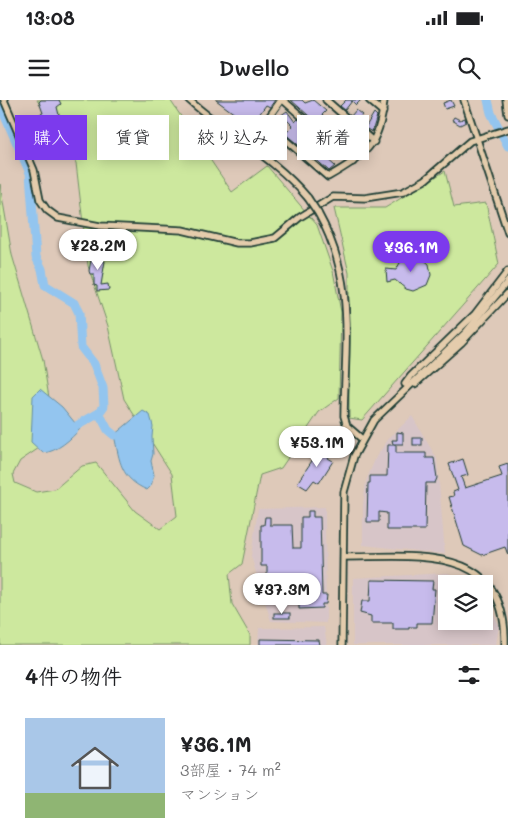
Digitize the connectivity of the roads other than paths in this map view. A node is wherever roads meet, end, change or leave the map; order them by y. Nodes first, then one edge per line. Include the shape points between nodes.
1 (4, 100) edge
2 (189, 100) edge
3 (282, 100) edge
4 (326, 100) edge
5 (369, 100) edge
6 (384, 100) edge
7 (464, 100) edge
8 (506, 100) edge
9 (383, 112) junction
10 (207, 115) edge
11 (270, 115) edge
12 (508, 115) edge
13 (503, 130) edge
14 (476, 138) junction
15 (287, 141) edge
16 (374, 142) junction
17 (269, 160) edge
18 (354, 162) junction
19 (508, 233) edge
20 (508, 271) edge
21 (508, 281) edge
22 (508, 293) edge
23 (397, 396) junction
24 (362, 439) junction
25 (344, 557) junction
26 (342, 645) edge
27 (505, 645) edge

1 - 14 street via 34,170 40,200 58,218 100,226 182,230 221,241 250,243 275,238 333,197 365,198 403,192 425,180
2 - 10 street
3 - 11 street
3 - 18 street
4 - 16 street
5 - 9 street
6 - 9 street
7 - 14 street
8 - 12 street
9 - 16 street
13 - 14 street
14 - 19 street
15 - 18 street via 328,177
16 - 18 street
17 - 24 street, bridge via 308,198 336,249 346,296 344,416 347,426
20 - 23 street via 476,314 410,376
21 - 23 street via 466,332
22 - 23 street via 461,343
23 - 24 street via 374,420
24 - 25 street via 344,492
25 - 26 street
25 - 27 street via 435,557 468,568 487,583 499,602

